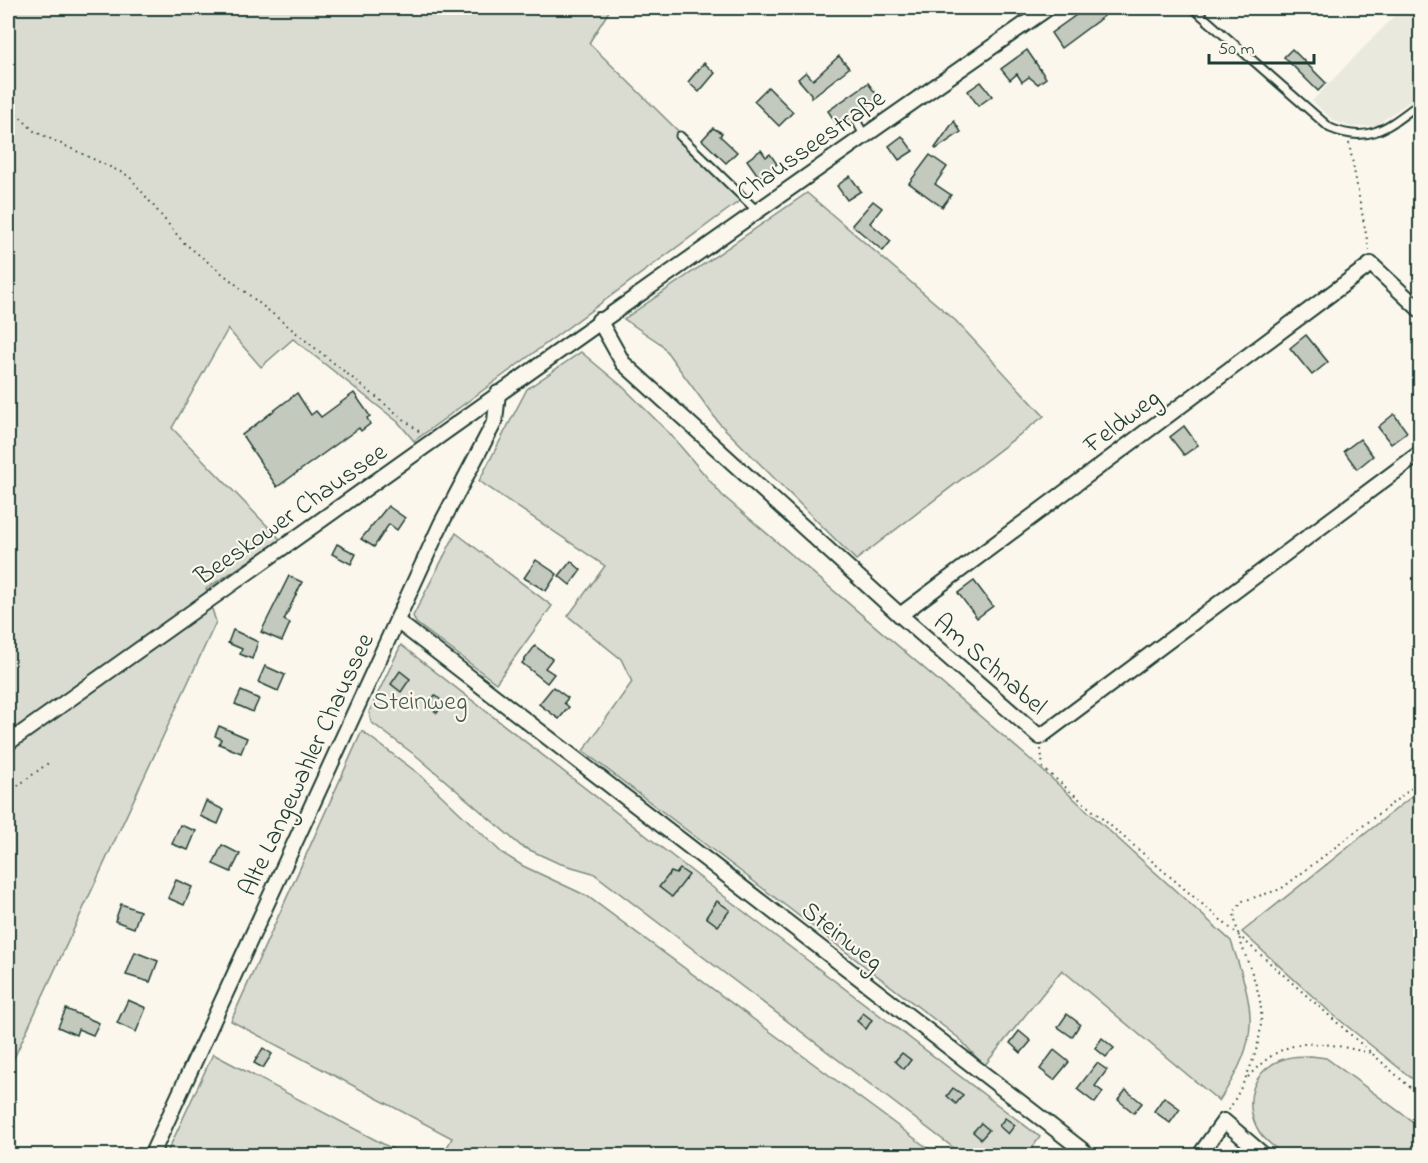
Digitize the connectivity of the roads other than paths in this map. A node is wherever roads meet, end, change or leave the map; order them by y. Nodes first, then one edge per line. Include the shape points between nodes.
1 (1048, 8) edge
2 (1193, 8) edge
3 (1420, 103) edge
4 (857, 122) dead end
5 (864, 135) junction
6 (680, 136) dead end
7 (756, 210) junction
8 (1420, 310) edge
9 (600, 320) junction
10 (498, 393) junction
11 (1420, 453) edge
12 (900, 615) junction
13 (397, 621) junction
14 (8, 743) edge
15 (151, 1155) edge
16 (1090, 1155) edge
17 (1199, 1155) edge
18 (1265, 1155) edge

1 - 5 street, Chausseestraße
2 - 3 lane via 1330,128 1347,135 1383,130
4 - 5 lane
5 - 7 street, Chausseestraße
6 - 7 lane
7 - 9 street, Chausseestraße
8 - 12 street, Feldweg via 1371,264
9 - 10 street, Beeskower Chaussee
9 - 12 street, Am Schnabel via 623,363
10 - 13 street, Alte Langewahler Chaussee via 495,421 441,524
10 - 14 street, Beeskower Chaussee
11 - 12 street, Am Schnabel via 1040,737
13 - 15 street, Alte Langewahler Chaussee
13 - 16 street, Steinweg
17 - 18 street via 1224,1120

